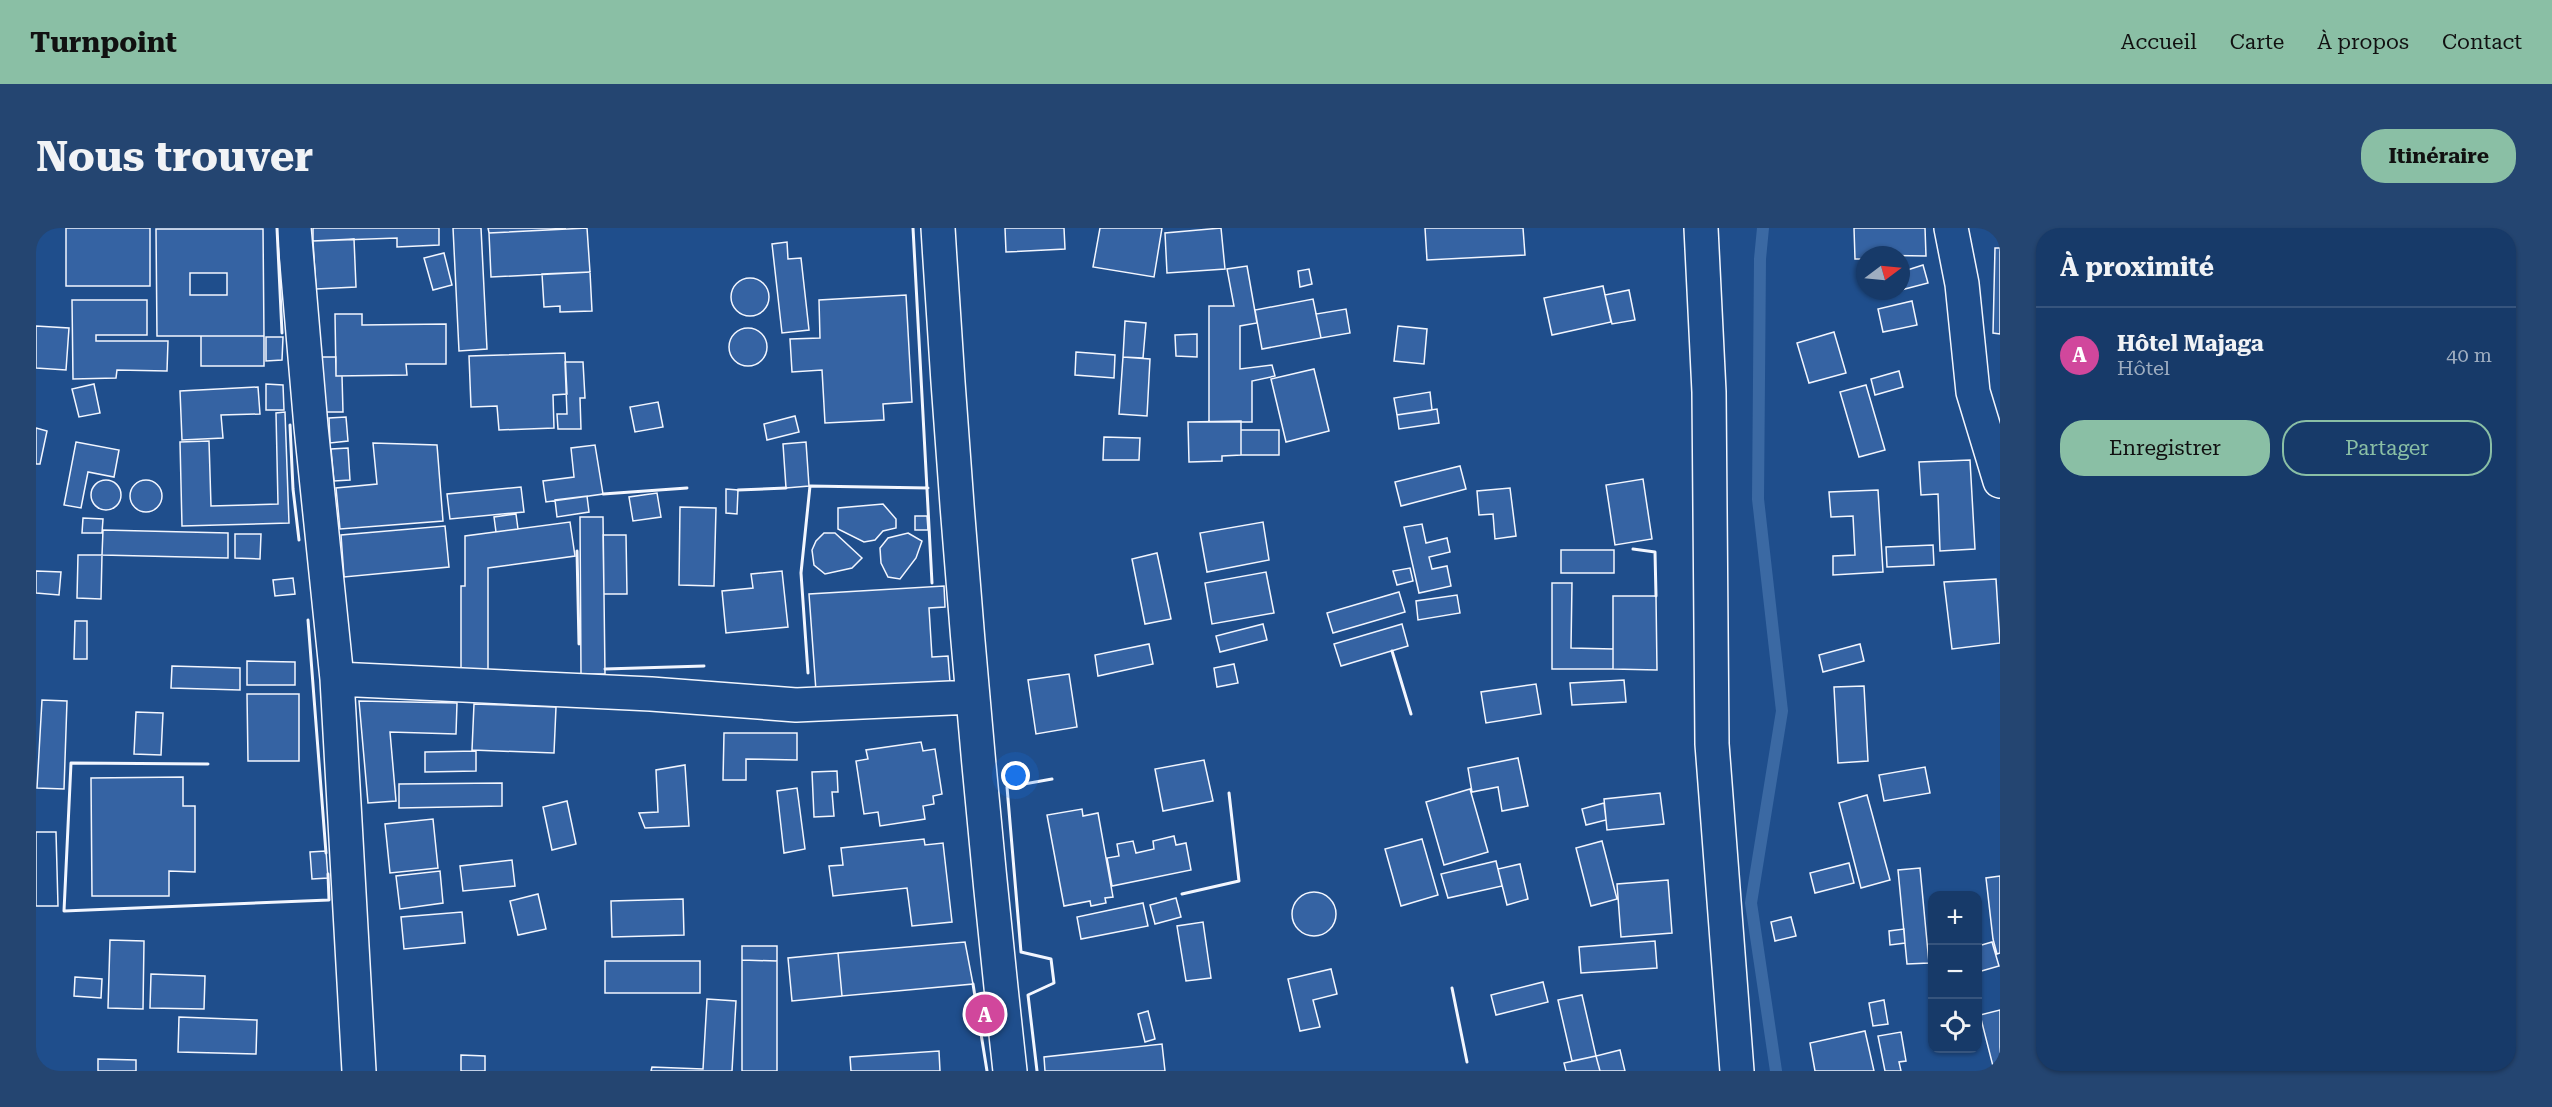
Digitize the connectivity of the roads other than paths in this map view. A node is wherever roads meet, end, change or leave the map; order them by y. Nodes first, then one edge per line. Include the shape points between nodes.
1 (294, 228) edge
2 (938, 228) edge
3 (1701, 228) edge
4 (1951, 228) edge
5 (2000, 481) edge
6 (337, 679) junction
7 (973, 696) junction
8 (359, 1071) edge
9 (1010, 1071) edge
10 (1737, 1071) edge

1 - 6 street
2 - 7 street
3 - 10 street via 1708,392 1712,744
4 - 5 street via 1962,284 1973,392
6 - 7 street via 796,705
6 - 8 street
7 - 9 street

